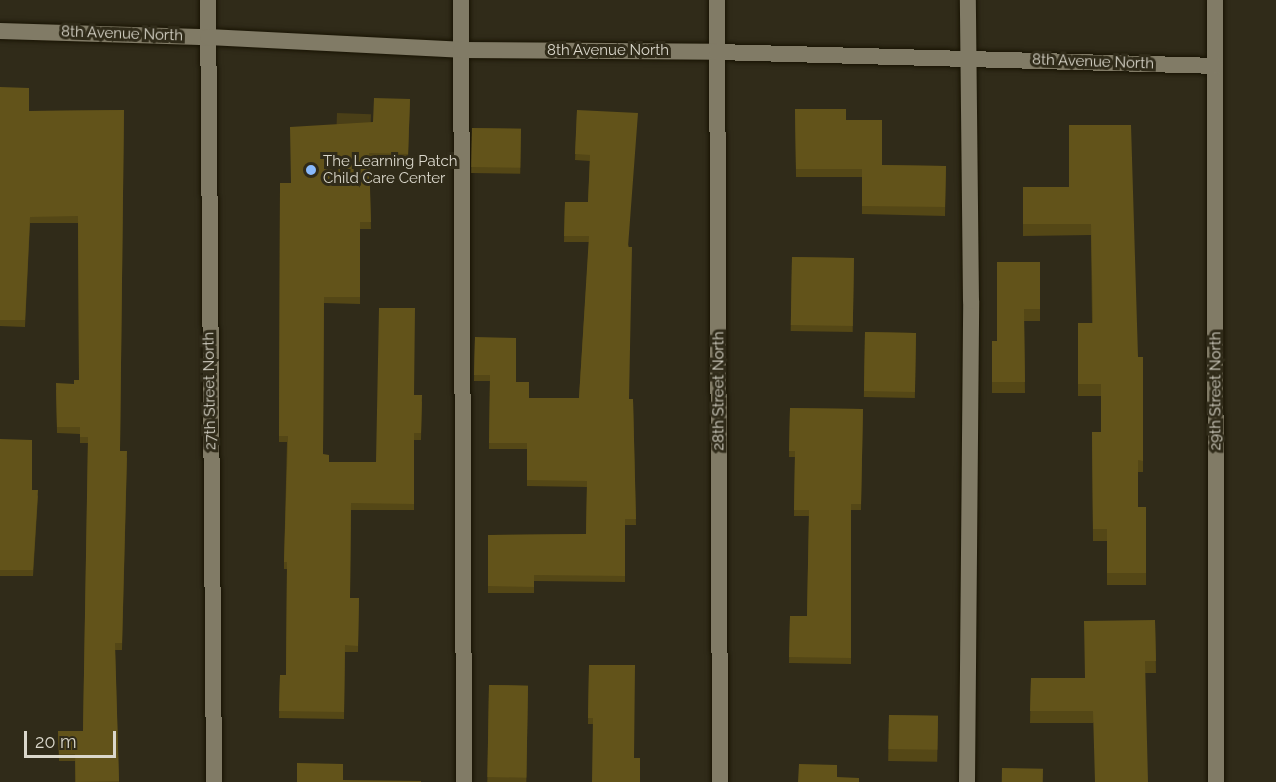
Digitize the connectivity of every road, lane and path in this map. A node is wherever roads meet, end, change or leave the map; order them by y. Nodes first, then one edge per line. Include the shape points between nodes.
1 (208, 0) edge
2 (461, 0) edge
3 (717, 0) edge
4 (968, 0) edge
5 (1215, 0) edge
6 (0, 31) edge
7 (208, 36) junction
8 (461, 50) junction
9 (717, 52) junction
10 (968, 59) junction
11 (1215, 66) junction
12 (214, 782) edge
13 (464, 782) edge
14 (720, 782) edge
15 (968, 782) edge
16 (1216, 782) edge

1 - 7 street, 27th Street North
2 - 8 street
3 - 9 street, 28th Street North
4 - 10 street
5 - 11 street, 29th Street North
6 - 7 street, 8th Avenue North
7 - 8 street, 8th Avenue North
7 - 12 street, 27th Street North
8 - 9 street, 8th Avenue North
8 - 13 street
9 - 10 street, 8th Avenue North
9 - 14 street, 28th Street North
10 - 11 street, 8th Avenue North
10 - 15 street
11 - 16 street, 29th Street North

